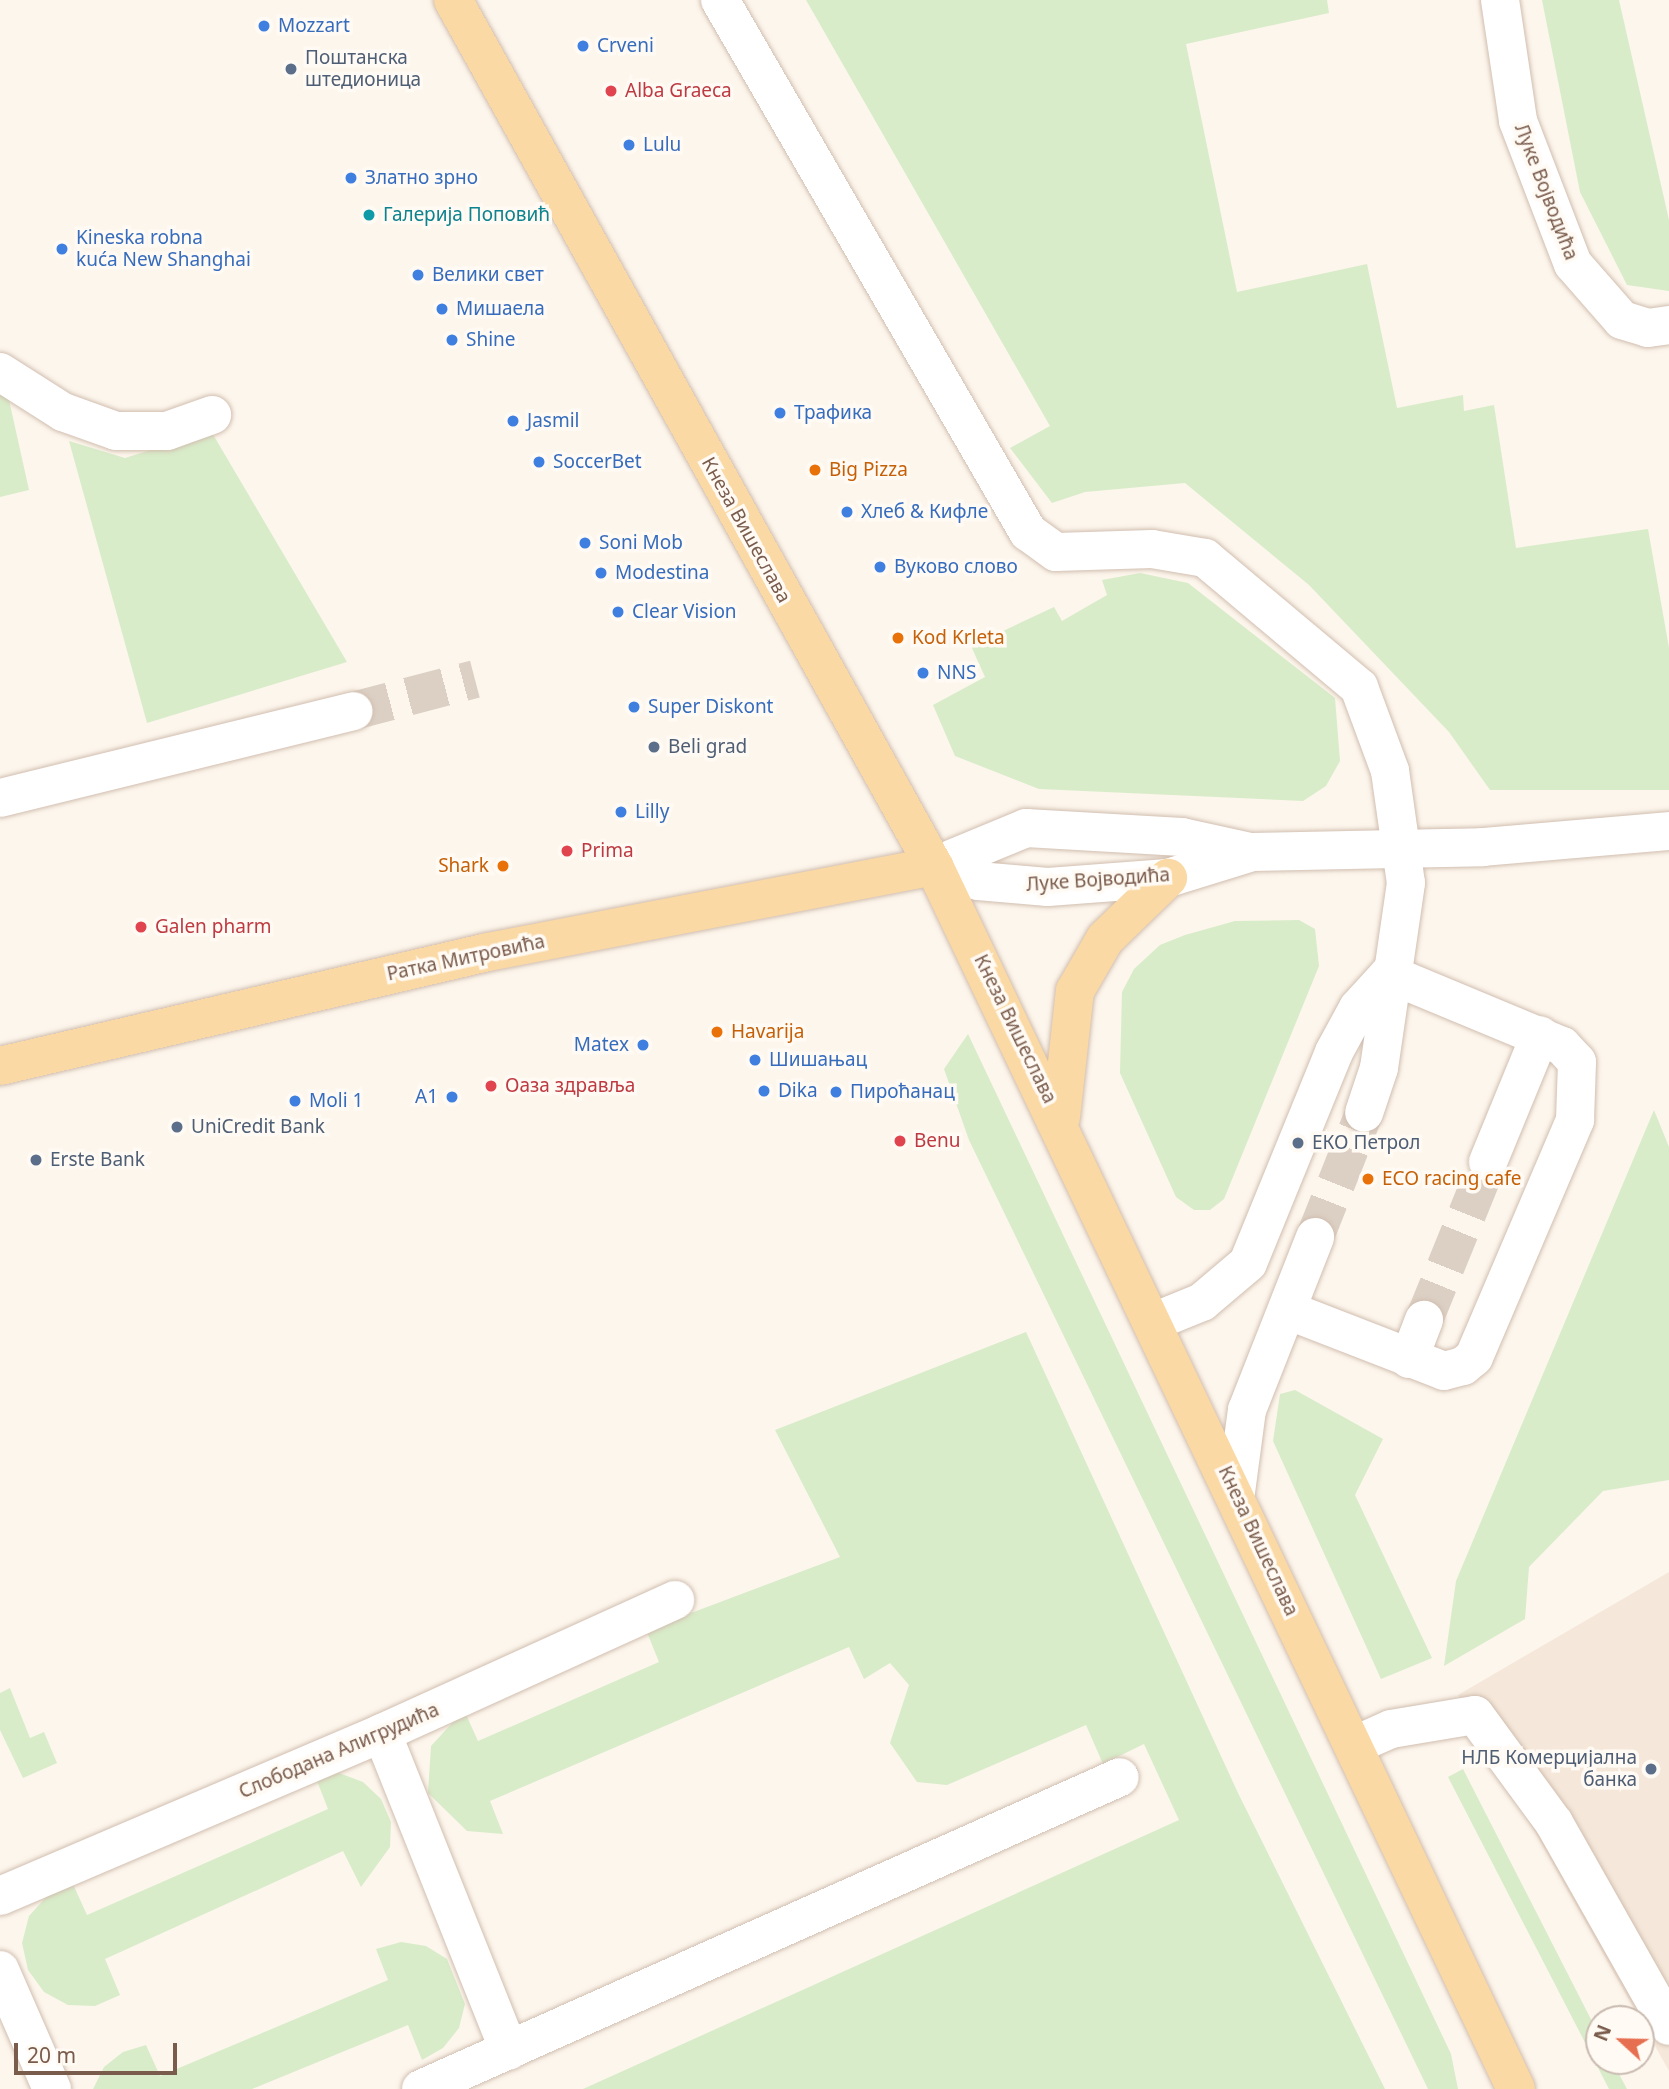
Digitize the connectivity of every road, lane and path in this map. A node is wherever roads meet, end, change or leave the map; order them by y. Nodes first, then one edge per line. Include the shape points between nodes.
1 (453, 0) edge
2 (720, 0) edge
3 (1500, 0) edge
4 (1669, 325) edge
5 (0, 372) edge
6 (212, 415) dead end
7 (353, 711) tunnel mouth
8 (0, 798) edge
9 (1669, 831) edge
10 (1404, 845) junction
11 (1252, 852) junction
12 (934, 866) junction
13 (1168, 878) junction
14 (1389, 974) junction
15 (1540, 1035) junction
16 (0, 1066) edge
17 (1364, 1113) tunnel mouth
18 (1060, 1123) junction
19 (1488, 1163) tunnel mouth
20 (1315, 1237) tunnel mouth
21 (1287, 1310) junction
22 (1424, 1320) tunnel mouth
23 (1153, 1322) junction
24 (1409, 1359) junction
25 (1236, 1492) junction
26 (675, 1600) dead end
27 (383, 1734) junction
28 (1355, 1745) junction
29 (1120, 1777) dead end
30 (0, 1895) edge
31 (0, 1969) edge
32 (1669, 2026) edge
33 (509, 2051) junction
34 (52, 2089) edge
35 (421, 2089) edge
36 (1516, 2089) edge

1 - 12 main road, Кнеза Вишеслава
2 - 10 street via 1028,532 1056,552 1152,549 1205,558 1338,664 1359,687 1377,728
3 - 4 street, Луке Војводића via 1518,121 1573,264 1622,320 1648,328
5 - 6 street via 63,412 116,431 144,435
7 - 8 street via 125,771
9 - 10 street, Луке Војводића via 1483,847
10 - 11 street, Луке Војводића
10 - 14 street via 1403,927
11 - 12 street, Луке Војводића via 1182,837 1026,828
11 - 13 street, Луке Војводића
12 - 13 street, Луке Војводића via 1011,885
12 - 16 main road, Ратка Митровића via 488,952
12 - 18 main road, Кнеза Вишеслава
13 - 18 main road via 1105,939 1075,992
14 - 15 street
14 - 17 street via 1379,1068
14 - 23 street via 1358,1007 1334,1052 1248,1263 1202,1302
15 - 19 street
15 - 24 street via 1577,1062 1575,1120 1474,1357 1444,1371
18 - 23 main road, Кнеза Вишеслава
20 - 21 street
21 - 24 street
21 - 25 street via 1243,1426
22 - 24 street
23 - 25 main road, Кнеза Вишеслава
25 - 28 main road, Кнеза Вишеслава
26 - 27 street, Слободана Алигрудића
27 - 30 street, Слободана Алигрудића
27 - 33 street
28 - 32 street via 1391,1729 1475,1715 1554,1823
28 - 36 main road, Кнеза Вишеслава
29 - 33 street
31 - 34 street
33 - 35 street

